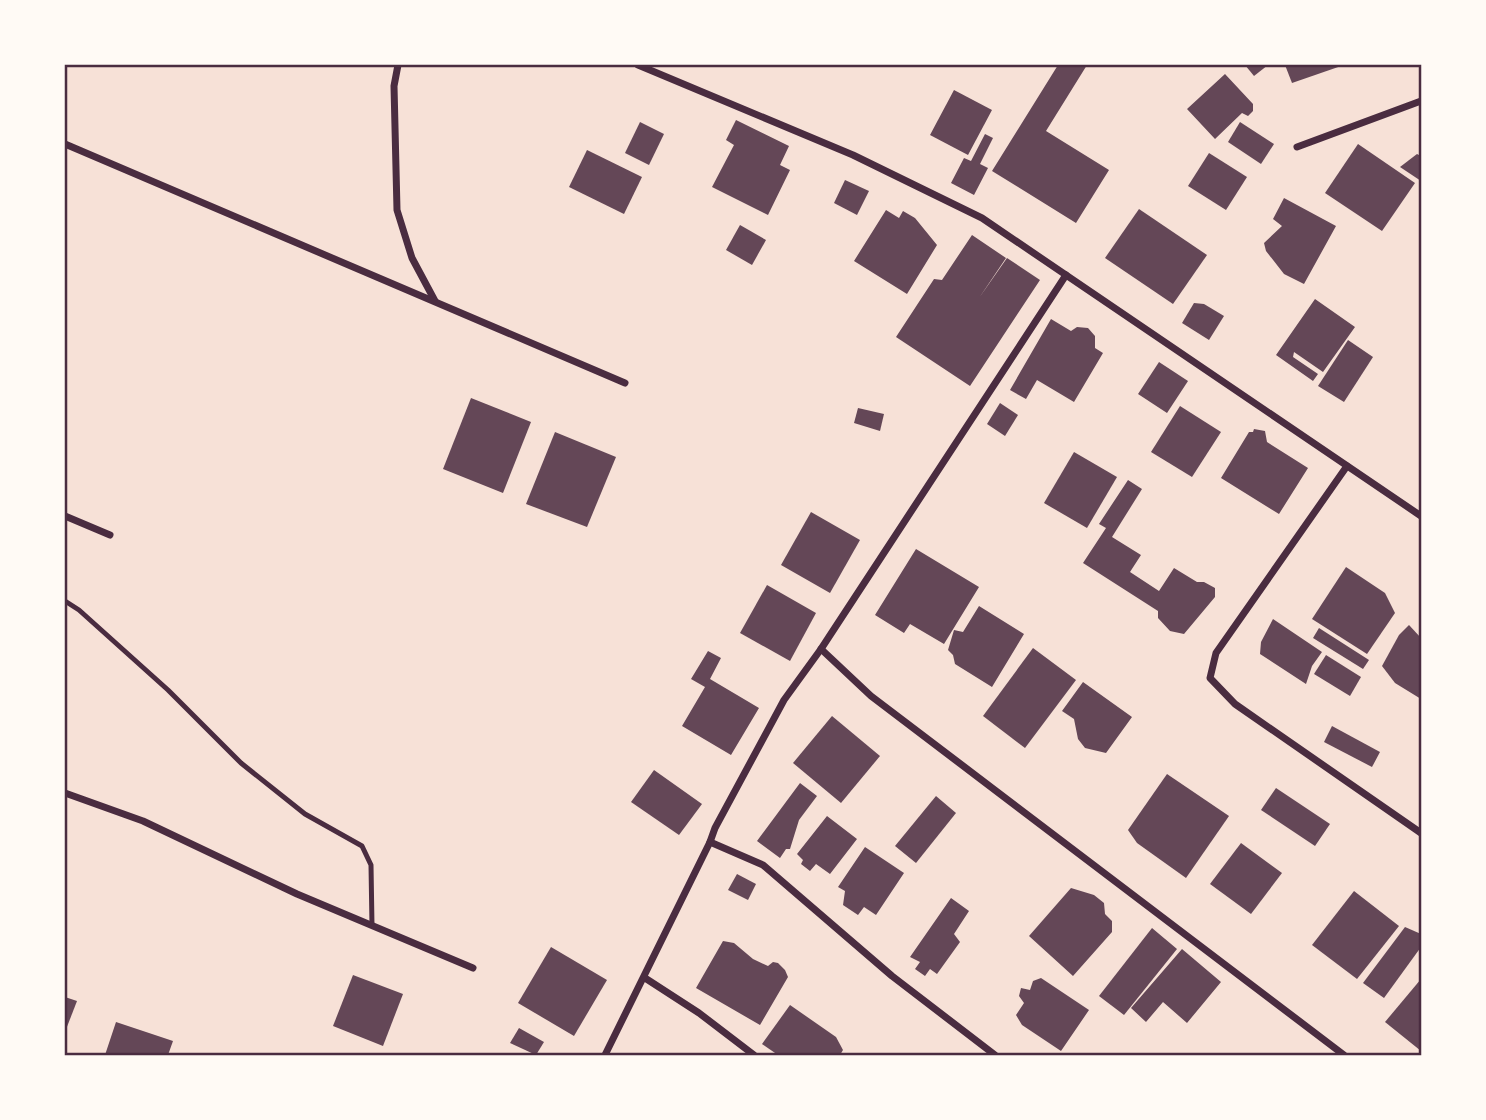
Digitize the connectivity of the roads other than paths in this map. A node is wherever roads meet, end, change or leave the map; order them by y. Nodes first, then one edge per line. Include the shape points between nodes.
1 (398, 65) edge
2 (638, 65) edge
3 (1421, 101) edge
4 (65, 144) edge
5 (1297, 147) dead end
6 (1066, 275) junction
7 (435, 301) junction
8 (625, 383) dead end
9 (1347, 466) junction
10 (65, 516) edge
11 (1421, 516) edge
12 (110, 535) dead end
13 (65, 601) edge
14 (821, 649) junction
15 (65, 793) edge
16 (1421, 833) edge
17 (710, 842) junction
18 (372, 926) junction
19 (473, 968) dead end
20 (645, 978) junction
21 (605, 1055) edge
22 (754, 1055) edge
23 (995, 1055) edge
24 (1344, 1055) edge

1 - 7 street via 394,86 397,210 412,258
2 - 6 street via 853,155 982,218
3 - 5 street
4 - 7 street
6 - 9 street
6 - 14 street
7 - 8 street
9 - 11 street
9 - 16 street via 1216,653 1210,678 1235,704
10 - 12 street
13 - 18 lane via 168,690 241,763 305,814 362,846 371,865
14 - 17 street via 783,700
14 - 24 street via 871,696
15 - 18 street via 143,821
17 - 20 street
17 - 23 street via 763,865 892,976
18 - 19 street
20 - 21 street
20 - 22 street

